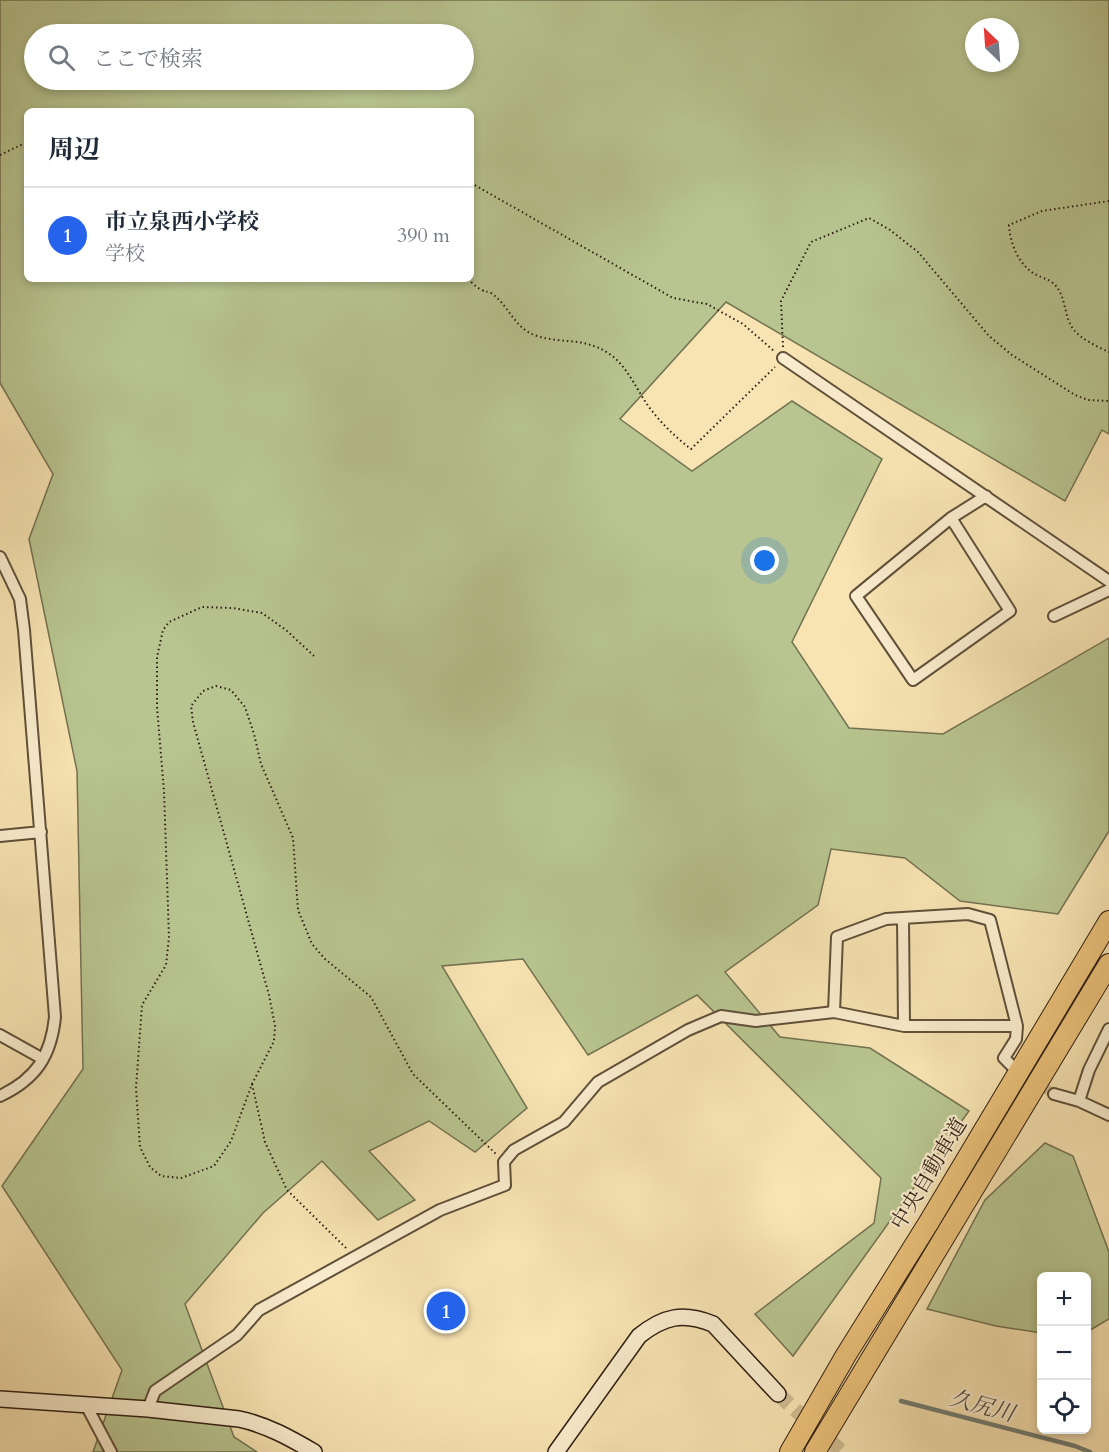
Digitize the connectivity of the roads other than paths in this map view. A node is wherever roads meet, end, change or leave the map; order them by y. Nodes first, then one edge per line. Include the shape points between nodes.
1 (783, 358) road end
2 (986, 496) junction
3 (951, 518) junction
4 (0, 556) edge
5 (1109, 581) edge
6 (1109, 590) edge
7 (1054, 616) dead end
8 (41, 832) junction
9 (0, 836) edge
10 (903, 918) junction
11 (1109, 921) edge
12 (1109, 964) edge
13 (834, 1012) junction
14 (904, 1026) junction
15 (1017, 1026) junction
16 (1109, 1029) edge
17 (0, 1035) edge
18 (43, 1059) junction
19 (1013, 1067) dead end
20 (1054, 1094) tunnel mouth
21 (0, 1096) edge
22 (1079, 1101) junction
23 (1109, 1115) edge
24 (778, 1394) tunnel mouth
25 (0, 1398) edge
26 (86, 1405) junction
27 (148, 1409) junction
28 (111, 1452) edge
29 (314, 1452) edge
30 (556, 1452) edge
31 (790, 1452) edge
32 (815, 1452) edge

1 - 2 street
2 - 3 street
2 - 5 street
3 - 3 street via 856,596 912,680 1010,611
4 - 8 street via 21,599
6 - 7 street
8 - 9 street
8 - 18 street via 55,1017
10 - 13 street via 886,919 837,937
10 - 14 street
10 - 15 street via 968,915 990,920
11 - 31 highway, 中央自動車道
12 - 32 highway
13 - 14 street
13 - 27 street via 756,1022 721,1016 688,1030 598,1082 564,1122 514,1150 504,1162 505,1185 441,1210 259,1310 237,1335 155,1391
14 - 15 street
15 - 19 street via 1016,1039 1004,1058
16 - 22 street
17 - 18 street
18 - 21 street via 32,1076
20 - 22 street
22 - 23 street
24 - 30 street via 713,1324 667,1318 639,1336
25 - 26 street
26 - 27 street
26 - 28 street
27 - 29 street via 253,1422

